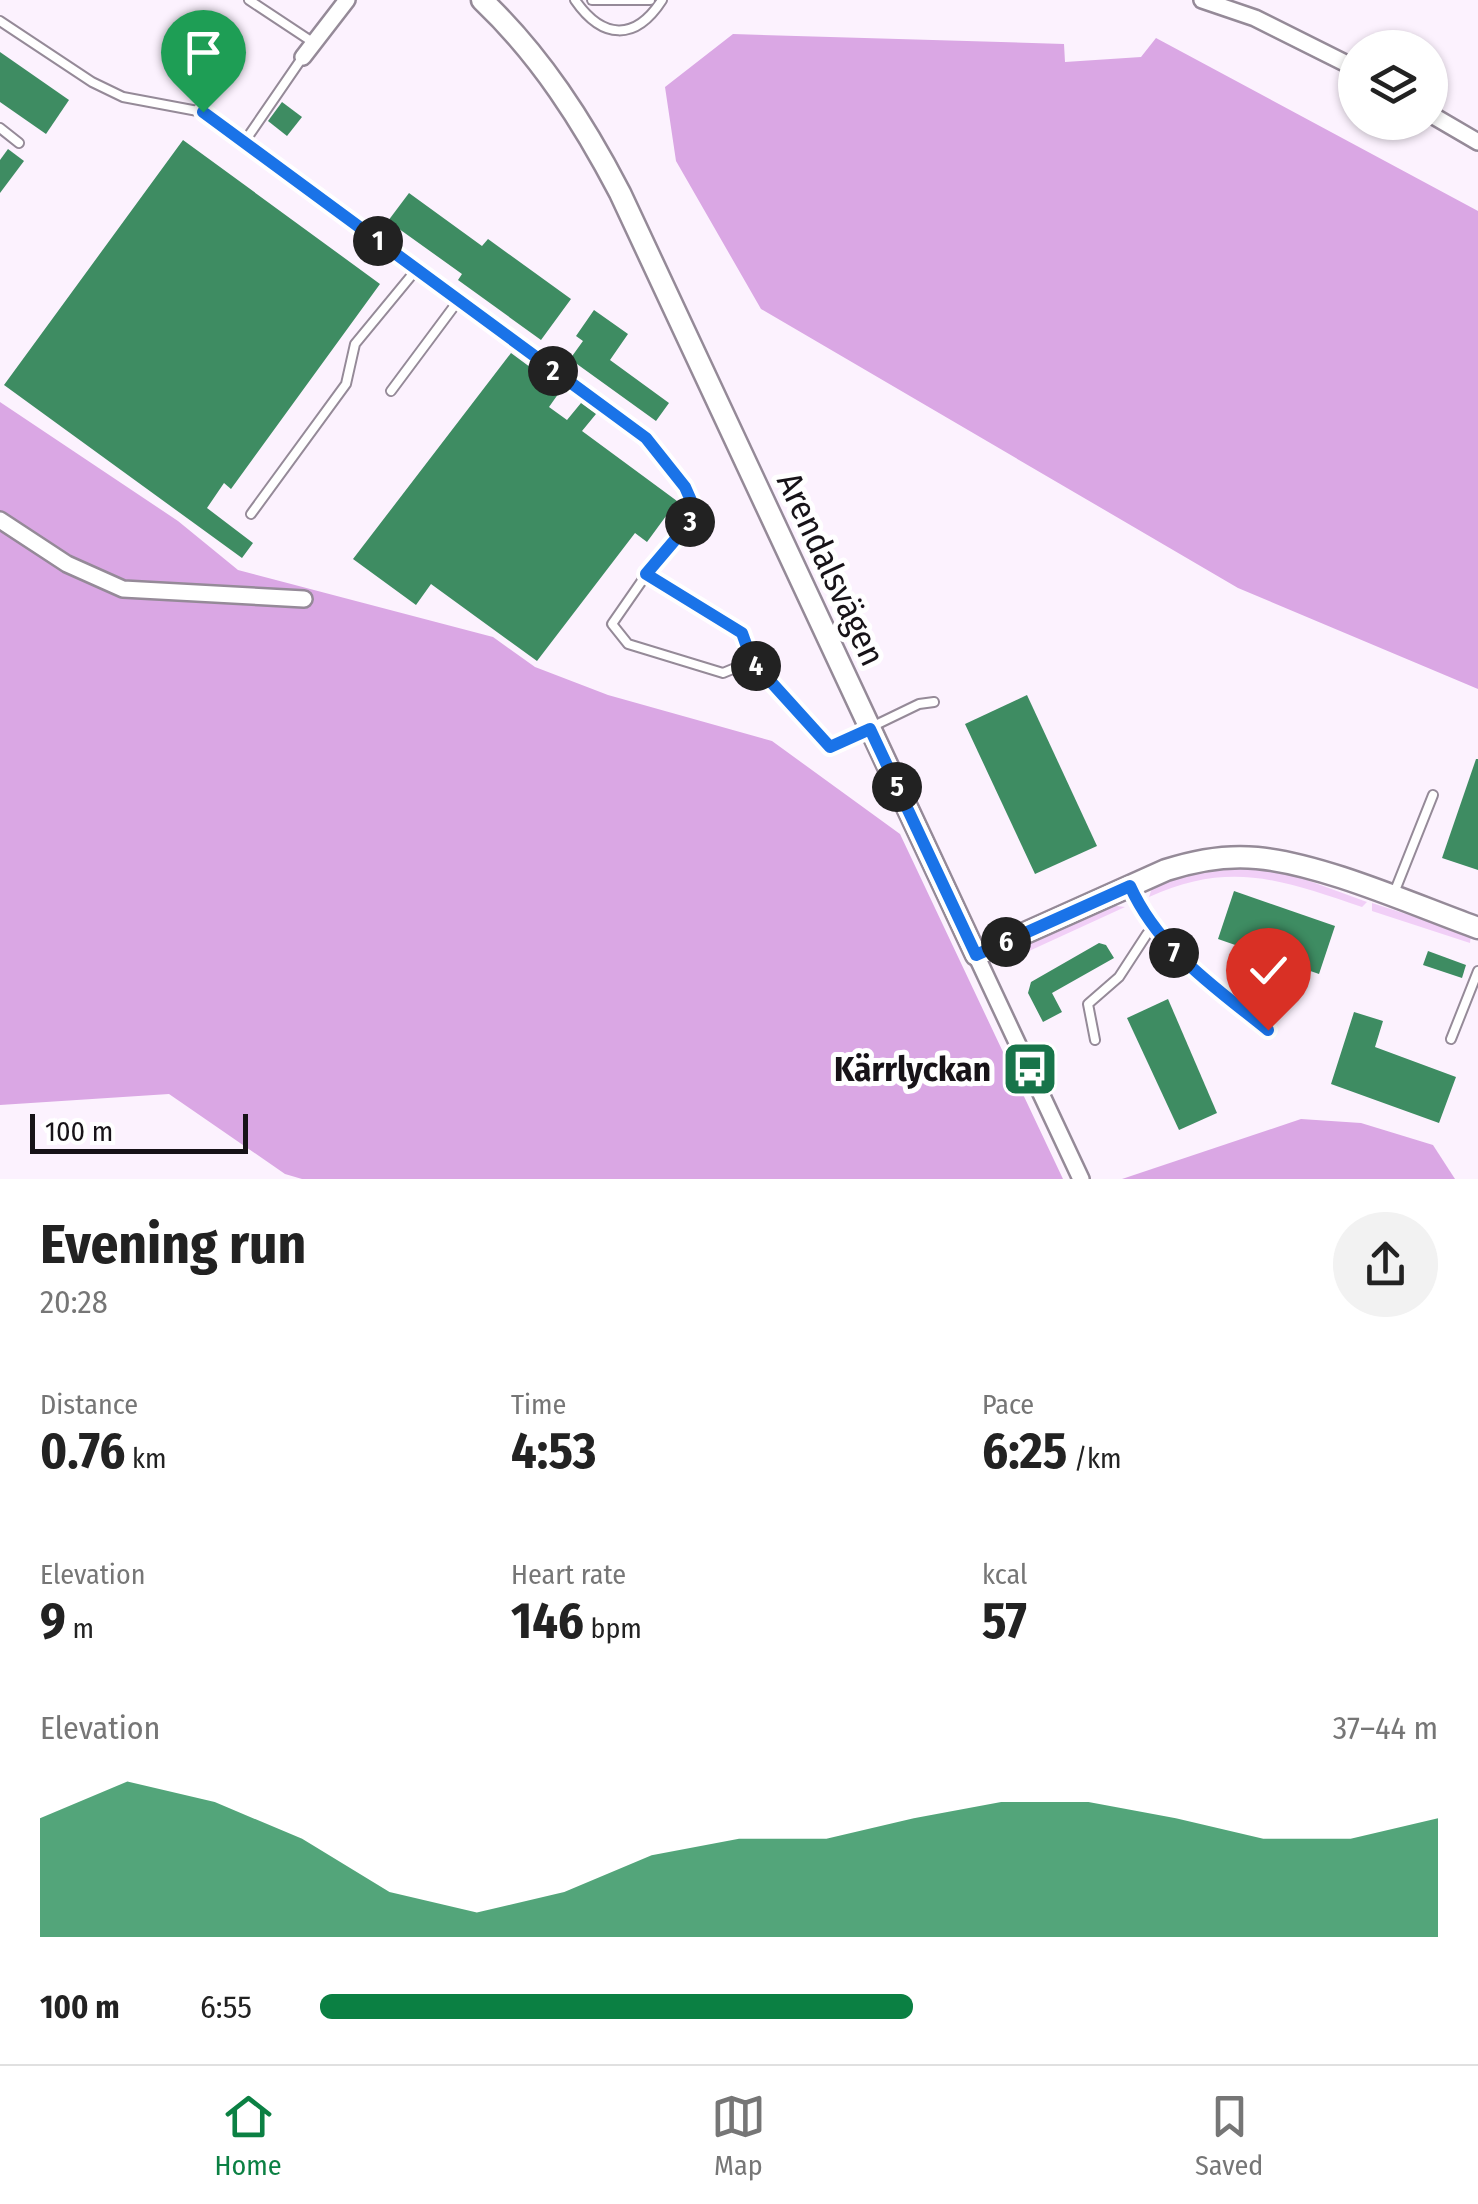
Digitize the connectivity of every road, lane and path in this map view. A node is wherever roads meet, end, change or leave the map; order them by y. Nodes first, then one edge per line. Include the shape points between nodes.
1 (250, 0) edge
2 (346, 0) edge
3 (574, 0) edge
4 (592, 0) edge
5 (650, 0) edge
6 (662, 0) edge
7 (1202, 0) edge
8 (490, 2) edge
9 (0, 21) edge
10 (314, 43) junction
11 (303, 57) joint
12 (1338, 60) edge
13 (1448, 124) edge
14 (0, 128) edge
15 (245, 142) junction
16 (1478, 142) edge
17 (20, 143) dead end
18 (416, 270) junction
19 (458, 301) junction
20 (391, 391) dead end
21 (251, 514) dead end
22 (0, 520) edge
23 (646, 574) junction
24 (304, 599) dead end
25 (752, 661) junction
26 (934, 702) dead end
27 (870, 729) junction
28 (1434, 795) dead end
29 (1130, 886) junction
30 (1392, 898) junction
31 (1154, 928) junction
32 (1478, 928) edge
33 (976, 955) junction
34 (1478, 971) edge
35 (1268, 1030) dead end
36 (1450, 1038) dead end
37 (1095, 1040) dead end
38 (1081, 1179) edge

1 - 10 lane
2 - 10 street
3 - 6 lane via 597,26 616,31 648,19
4 - 5 lane
7 - 12 street
8 - 27 street, Arendalsvägen via 590,137 628,209
9 - 15 lane via 107,90 203,112
10 - 11 street
11 - 15 lane
13 - 16 street
14 - 17 lane
15 - 18 lane
18 - 19 lane
18 - 21 lane via 355,344 346,384
19 - 20 lane
19 - 23 lane via 646,438 685,487 697,514
22 - 24 street via 124,590
23 - 25 lane via 742,633
23 - 25 lane via 612,624 628,644 723,673
25 - 27 lane via 830,747
26 - 27 lane
27 - 33 street, Arendalsvägen
28 - 30 lane
29 - 30 street via 1186,864 1254,857 1309,868
29 - 31 lane
29 - 33 street
30 - 32 street
31 - 35 lane via 1173,952
31 - 37 lane via 1120,976 1088,1004
33 - 38 street, Arendalsvägen
34 - 36 lane

